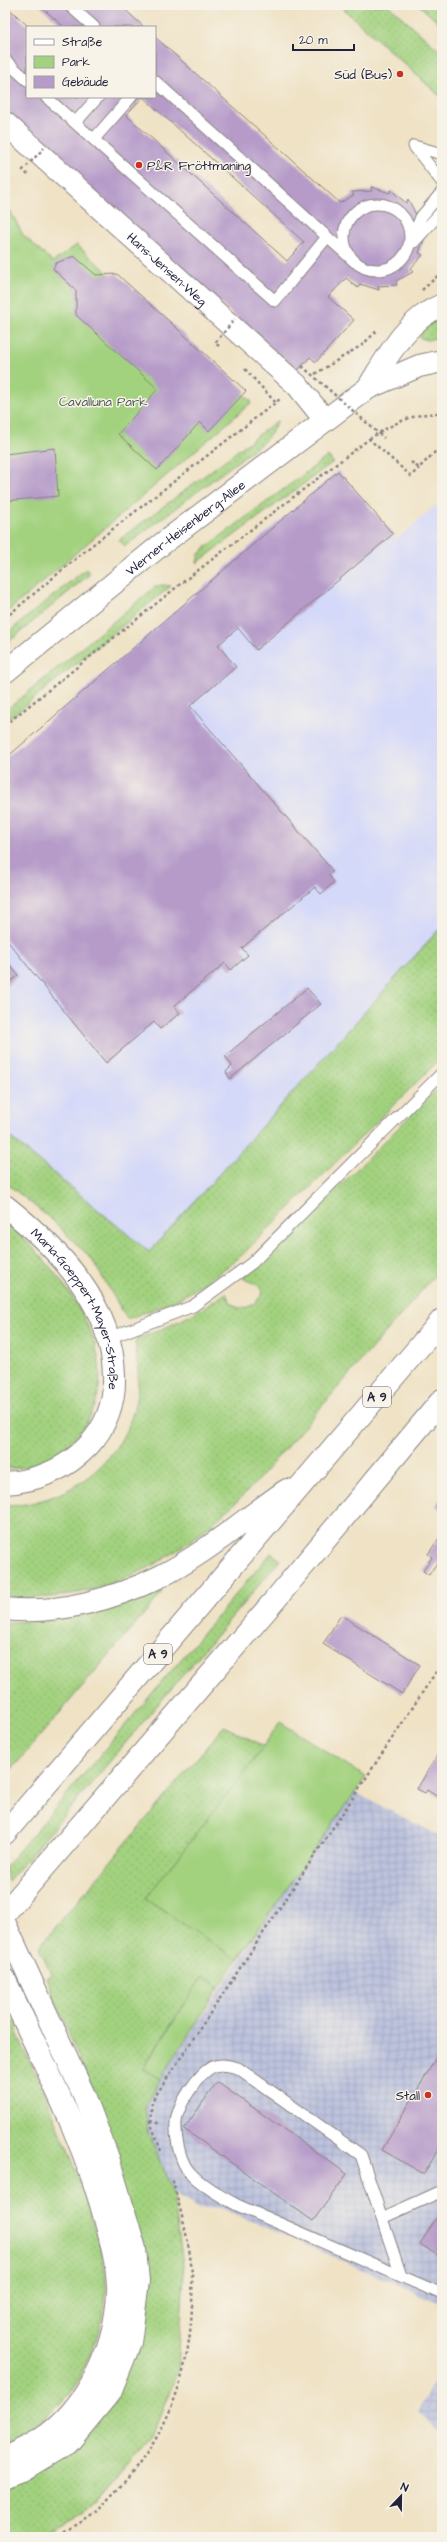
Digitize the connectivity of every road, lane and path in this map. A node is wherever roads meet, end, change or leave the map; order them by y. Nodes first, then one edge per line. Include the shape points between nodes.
1 (69, 5) edge
2 (93, 26) edge
3 (5, 60) edge
4 (26, 79) edge
5 (156, 82) edge
6 (47, 98) edge
7 (97, 98) edge
8 (130, 98) edge
9 (5, 122) edge
10 (75, 123) junction
11 (94, 139) junction
12 (414, 146) junction
13 (44, 148) dead end
14 (442, 154) edge
15 (442, 170) edge
16 (28, 175) dead end
17 (442, 182) edge
18 (442, 192) edge
19 (442, 211) edge
20 (327, 237) junction
21 (410, 246) junction
22 (355, 262) junction
23 (442, 272) edge
24 (419, 293) dead end
25 (442, 305) edge
26 (235, 319) dead end
27 (379, 330) dead end
28 (219, 346) dead end
29 (440, 361) edge
30 (245, 369) dead end
31 (299, 375) junction
32 (368, 388) junction
33 (276, 403) junction
34 (442, 413) edge
35 (325, 420) junction
36 (384, 438) dead end
37 (370, 439) junction
38 (442, 445) edge
39 (411, 462) dead end
40 (419, 468) junction
41 (5, 618) edge
42 (5, 672) edge
43 (5, 725) edge
44 (442, 1073) edge
45 (5, 1206) edge
46 (442, 1320) edge
47 (109, 1338) junction
48 (442, 1400) edge
49 (311, 1473) junction
50 (5, 1483) edge
51 (5, 1609) edge
52 (442, 1663) edge
53 (5, 1833) edge
54 (5, 1913) edge
55 (5, 1924) edge
56 (5, 1980) edge
57 (164, 2158) dead end
58 (170, 2171) dead end
59 (442, 2191) edge
60 (382, 2218) junction
61 (401, 2276) junction
62 (442, 2294) edge
63 (5, 2458) edge
64 (5, 2476) edge
65 (53, 2537) edge

1 - 2 lane
3 - 4 lane
5 - 20 lane
6 - 10 lane
7 - 10 lane
8 - 11 lane
9 - 31 main road, Hans-Jensen-Weg
10 - 11 lane
11 - 20 lane via 275,301
12 - 14 lane
12 - 15 lane
12 - 17 lane
13 - 16 path, bridge via 23,170
18 - 21 lane via 421,217
19 - 21 lane
20 - 22 lane
21 - 22 lane via 405,257 387,269 376,271
21 - 22 lane via 409,225 403,216 384,205 368,206 354,213 344,232 345,244
23 - 24 path
25 - 32 main road, Werner-Heisenberg-Allee via 429,310 396,343
26 - 28 path, bridge via 215,343
27 - 31 path via 362,345
29 - 32 main road, Werner-Heisenberg-Allee
30 - 33 path
31 - 33 path
31 - 35 main road, Hans-Jensen-Weg
31 - 36 path, bridge
32 - 35 main road, Werner-Heisenberg-Allee
33 - 41 path via 91,546
34 - 37 path via 422,413 396,421
35 - 42 main road, Werner-Heisenberg-Allee via 162,544
37 - 40 path via 411,476
37 - 43 path via 188,578
38 - 40 path
39 - 40 path
44 - 47 lane via 252,1263 193,1306
45 - 47 main road, Maria-Goeppert-Mayer-Straße via 48,1243 68,1265 102,1316
46 - 49 main road, A 9
47 - 50 main road, Maria-Goeppert-Mayer-Straße via 115,1387 105,1424 94,1440 65,1466 46,1476 26,1482
48 - 54 main road via 274,1601
49 - 51 main road via 162,1576 82,1604 45,1609
49 - 53 main road, A 9
52 - 57 path via 152,2101 150,2121
55 - 64 main road via 84,2095 108,2158 135,2249 138,2281 130,2342 110,2392 68,2443 23,2470
56 - 63 main road via 74,2130 100,2201 112,2247 118,2289 111,2336 98,2373 70,2413 40,2440
58 - 65 path via 185,2226 192,2274 191,2316 183,2376 158,2438 126,2480 89,2517
59 - 60 lane
60 - 61 lane
60 - 61 lane via 361,2155 238,2068 226,2064 213,2066 201,2075 184,2100 176,2121 176,2139 187,2169 215,2193 237,2205
61 - 62 lane

